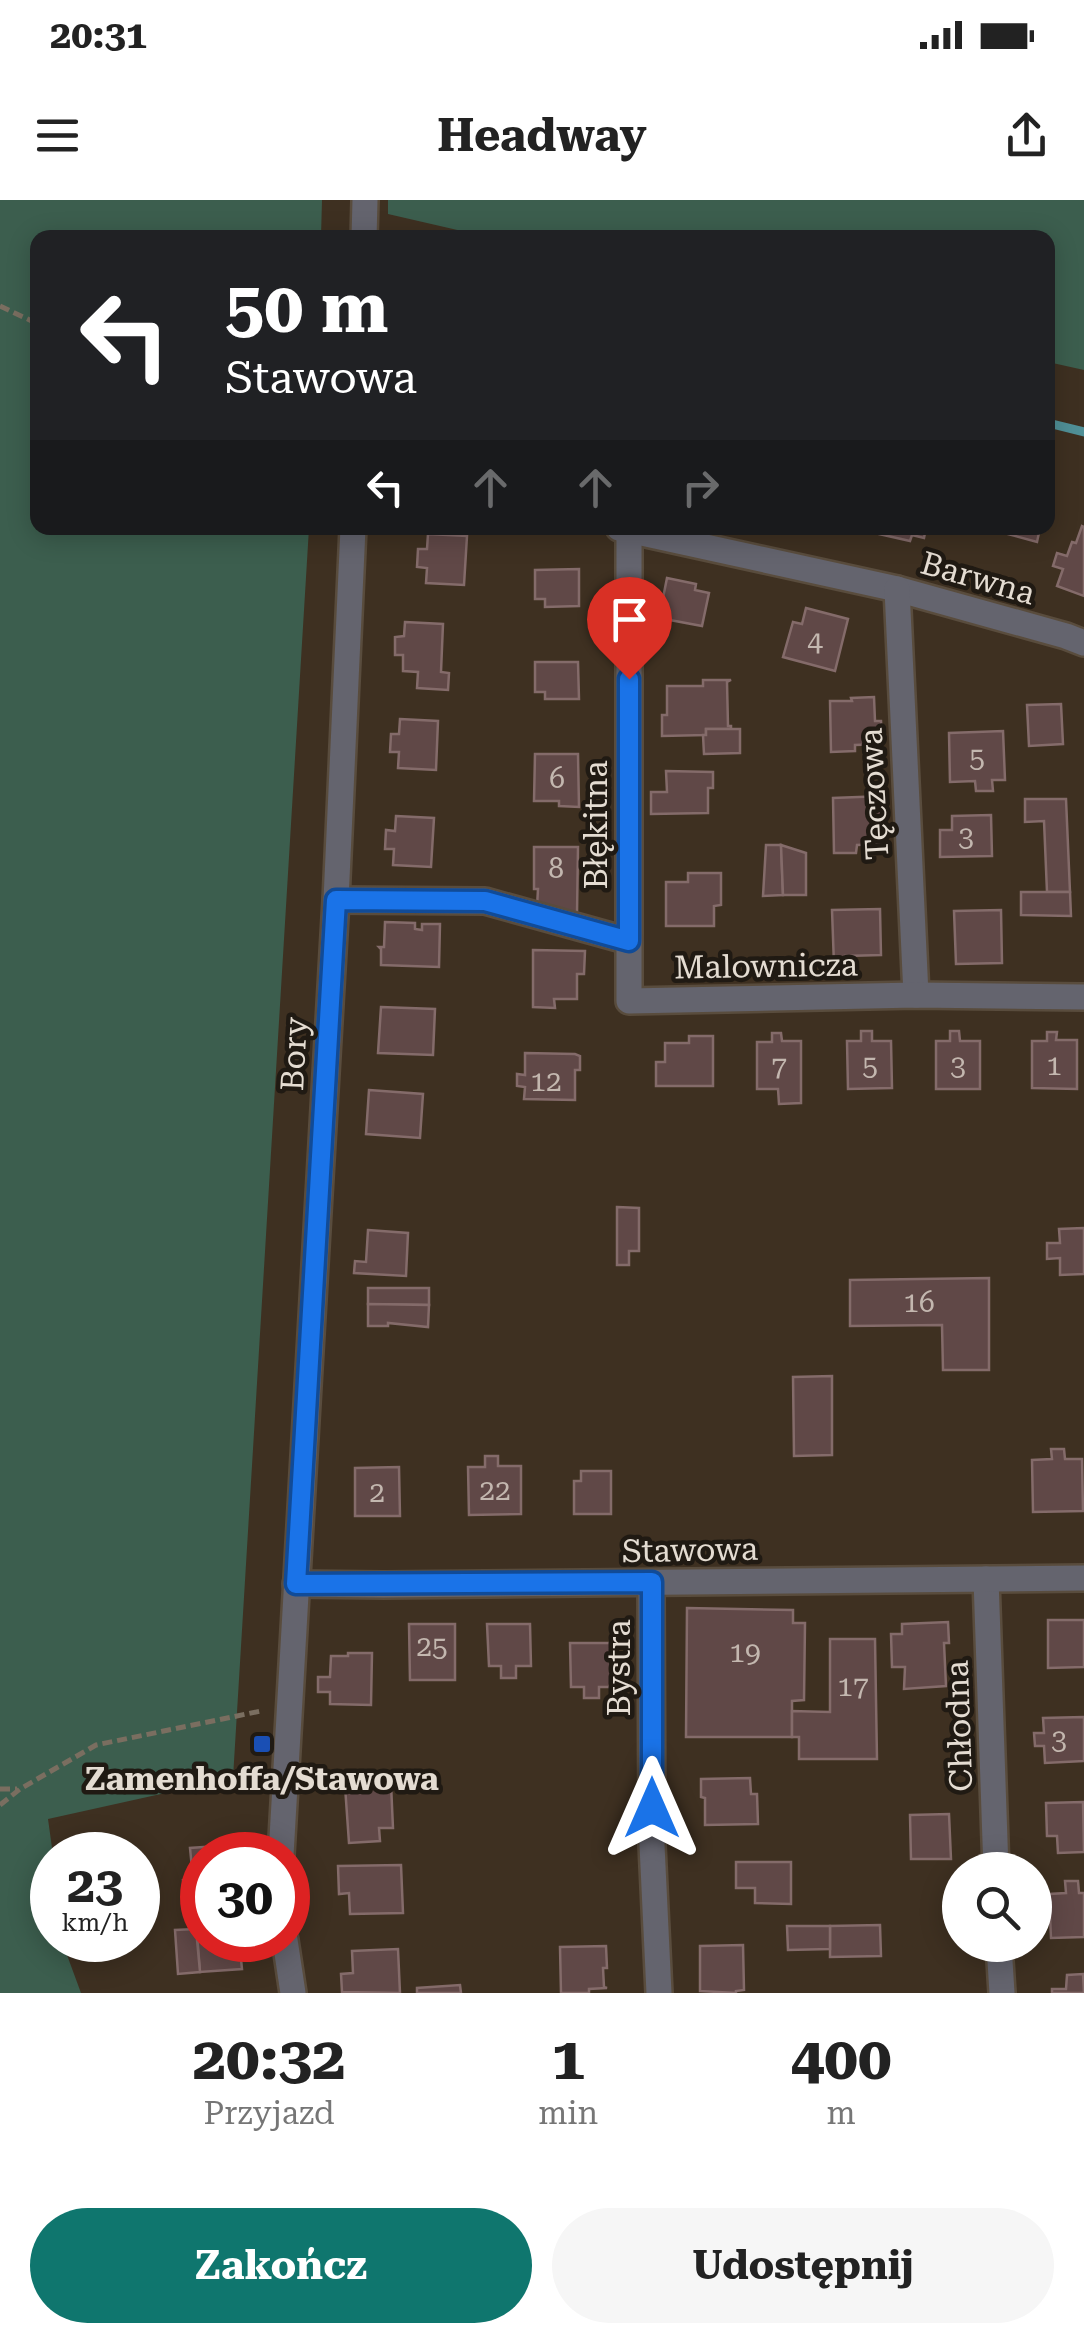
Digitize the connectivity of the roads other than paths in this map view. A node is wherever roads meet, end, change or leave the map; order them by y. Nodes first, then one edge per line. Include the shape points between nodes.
1 (365, 200) edge
2 (364, 230) edge
3 (353, 535) edge
4 (624, 535) edge
5 (655, 535) edge
6 (898, 589) junction
7 (1084, 644) edge
8 (336, 900) junction
9 (629, 941) junction
10 (916, 995) junction
11 (1084, 997) edge
12 (1084, 1578) edge
13 (986, 1579) junction
14 (652, 1582) junction
15 (296, 1584) junction
16 (283, 1832) edge
17 (995, 1852) edge
18 (288, 1962) edge
19 (1000, 1962) edge
20 (293, 1993) edge
21 (659, 1993) edge
22 (1002, 1993) edge

1 - 2 street
3 - 8 street, Bory
4 - 9 street, Błękitna
5 - 6 street, Barwna
6 - 7 street, Barwna
6 - 10 street, Tęczowa
8 - 9 street, Malownicza via 485,901
8 - 15 street, Bory
9 - 10 street, Malownicza via 629,1001
10 - 11 street, Malownicza
12 - 13 street, Stawowa
13 - 14 street, Stawowa
13 - 17 street, Chłodna
14 - 15 street, Stawowa
14 - 21 street, Bystra
15 - 16 street, Bory
18 - 20 street
19 - 22 street

